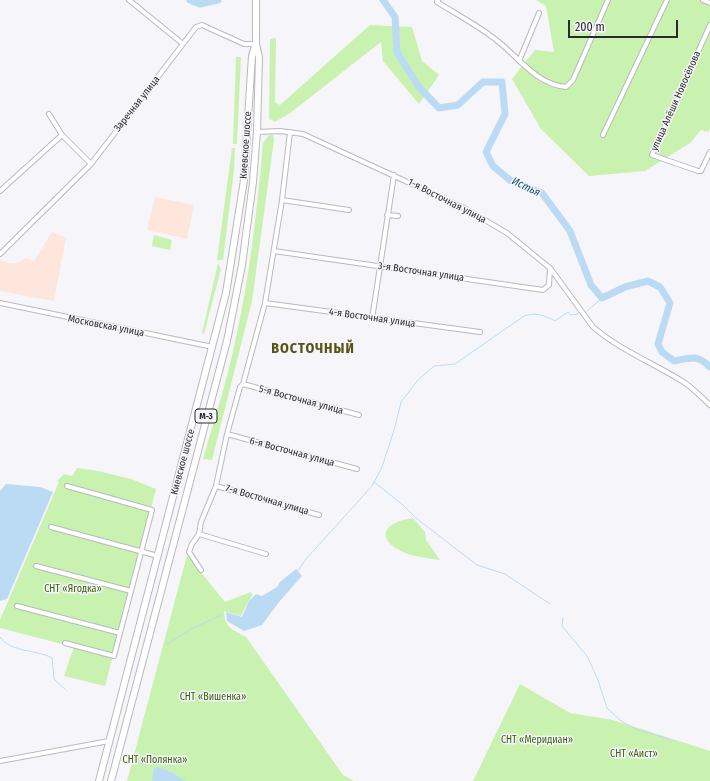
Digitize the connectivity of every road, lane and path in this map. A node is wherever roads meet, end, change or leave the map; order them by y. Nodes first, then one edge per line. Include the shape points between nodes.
1 (129, 0) edge
2 (256, 0) edge
3 (438, 0) edge
4 (608, 0) edge
5 (667, 0) edge
6 (703, 0) edge
7 (710, 3) edge
8 (539, 13) dead end
9 (710, 24) edge
10 (183, 44) junction
11 (256, 44) junction
12 (518, 61) junction
13 (49, 114) dead end
14 (258, 132) junction
15 (290, 132) junction
16 (62, 135) junction
17 (603, 135) dead end
18 (710, 152) edge
19 (91, 164) junction
20 (394, 175) junction
21 (0, 191) edge
22 (282, 200) junction
23 (349, 210) dead end
24 (387, 215) junction
25 (398, 216) dead end
26 (274, 251) junction
27 (0, 254) edge
28 (231, 265) junction
29 (242, 266) junction
30 (380, 266) junction
31 (550, 268) junction
32 (0, 303) edge
33 (265, 303) junction
34 (372, 318) junction
35 (480, 332) dead end
36 (213, 347) junction
37 (243, 384) junction
38 (710, 405) edge
39 (359, 415) dead end
40 (227, 434) junction
41 (357, 469) dead end
42 (67, 486) dead end
43 (216, 486) junction
44 (319, 515) dead end
45 (51, 527) dead end
46 (199, 534) junction
47 (142, 552) junction
48 (266, 554) dead end
49 (158, 556) junction
50 (36, 566) dead end
51 (201, 570) dead end
52 (131, 591) junction
53 (17, 606) dead end
54 (120, 633) junction
55 (65, 643) dead end
56 (109, 741) junction
57 (0, 761) edge
58 (99, 781) edge
59 (111, 781) edge

1 - 10 street
2 - 11 highway, Киевское шоссе / М-3
3 - 12 street via 437,2 496,39
4 - 12 street via 573,80 566,87 552,84
5 - 17 street
6 - 7 street
8 - 12 street
9 - 18 street, улица Алёши Новосёлова via 652,155 702,171
10 - 11 street, Заречная улица via 196,27 202,25 244,44
10 - 19 street, Заречная улица
11 - 14 highway, Киевское шоссе / М-3 via 259,57
11 - 28 highway, Киевское шоссе / М-3 via 252,56 244,180
13 - 16 street
14 - 15 street, 1-я Восточная улица
14 - 29 highway, Киевское шоссе / М-3
15 - 20 street, 1-я Восточная улица via 303,134
15 - 22 street
16 - 19 street
16 - 21 street
19 - 27 street, Заречная улица
20 - 24 street
20 - 31 street, 1-я Восточная улица via 472,213 506,234
22 - 23 street
22 - 26 street
24 - 25 street
24 - 30 street
26 - 30 street, 3-я Восточная улица
26 - 33 street
28 - 29 highway via 239,260
28 - 36 highway, Киевское шоссе / М-3
29 - 59 highway, Киевское шоссе / М-3 via 227,341
30 - 31 street, 3-я Восточная улица via 543,290 549,285
30 - 34 street
31 - 38 street, 1-я Восточная улица via 593,327 617,345 683,382
32 - 36 street, Московская улица
33 - 34 street, 4-я Восточная улица
33 - 37 street
34 - 35 street, 4-я Восточная улица
36 - 49 highway, Киевское шоссе / М-3
37 - 39 street, 5-я Восточная улица
37 - 40 street
40 - 41 street, 6-я Восточная улица
40 - 43 street
42 - 47 street via 152,510
43 - 44 street, 7-я Восточная улица
43 - 46 street via 201,522
45 - 47 street
46 - 48 street
46 - 51 street via 189,552
47 - 49 street
47 - 52 street
49 - 56 highway, Киевское шоссе / М-3
50 - 52 street
52 - 54 street
53 - 54 street
54 - 55 street via 114,656
56 - 57 street
56 - 58 highway, Киевское шоссе / М-3

